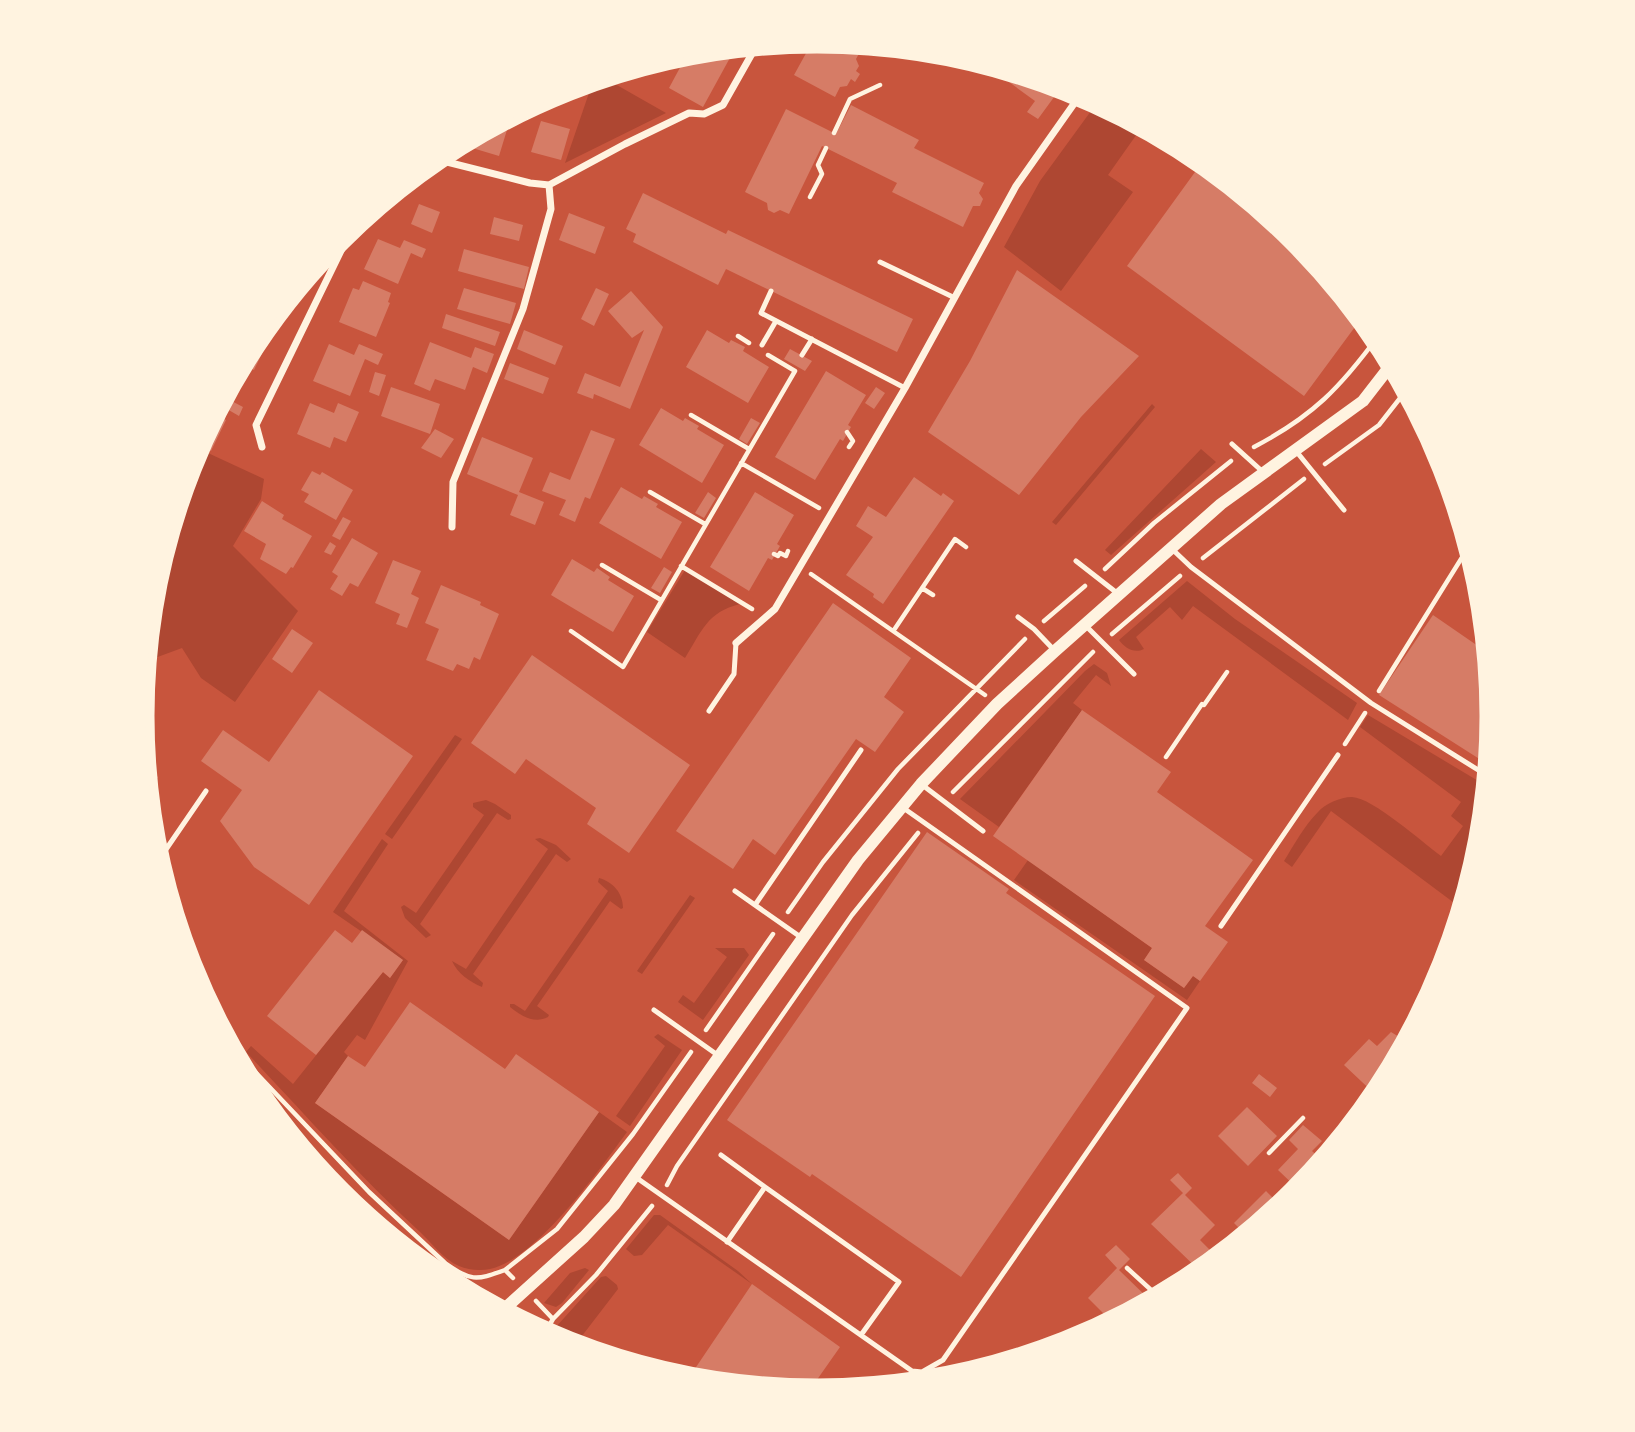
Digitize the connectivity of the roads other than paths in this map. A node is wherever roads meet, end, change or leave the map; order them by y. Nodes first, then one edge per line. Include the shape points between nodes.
1 (753, 52) edge
2 (1076, 101) edge
3 (446, 162) edge
4 (549, 185) junction
5 (342, 248) edge
6 (880, 262) dead end
7 (771, 291) dead end
8 (955, 298) junction
9 (776, 321) junction
10 (811, 339) junction
11 (762, 345) dead end
12 (802, 355) dead end
13 (1387, 370) edge
14 (905, 388) junction
15 (1232, 444) dead end
16 (262, 447) dead end
17 (1296, 451) junction
18 (1264, 474) junction
19 (1344, 510) dead end
20 (452, 527) dead end
21 (1171, 548) junction
22 (1076, 561) dead end
23 (1119, 595) junction
24 (1018, 617) dead end
25 (1085, 625) junction
26 (736, 643) joint
27 (1055, 651) junction
28 (1134, 674) dead end
29 (709, 711) dead end
30 (861, 750) dead end
31 (1338, 755) road end
32 (1482, 772) edge
33 (921, 784) junction
34 (206, 791) dead end
35 (902, 807) junction
36 (983, 831) dead end
37 (164, 852) edge
38 (735, 891) dead end
39 (755, 905) junction
40 (1221, 926) dead end
41 (802, 938) junction
42 (654, 1010) dead end
43 (719, 1056) junction
44 (721, 1155) dead end
45 (634, 1177) junction
46 (765, 1187) junction
47 (727, 1242) junction
48 (510, 1308) edge
49 (861, 1335) junction

1 - 4 street via 723,105 704,114 690,113
2 - 8 street via 1016,186
3 - 4 street
4 - 20 street via 551,209 523,309 453,482
5 - 16 street via 256,425
6 - 8 lane
7 - 9 lane via 761,313
8 - 14 street
9 - 10 lane
9 - 11 lane
10 - 12 lane
10 - 14 lane
13 - 17 street via 1363,401
14 - 26 street via 775,609
15 - 18 lane
17 - 18 street
17 - 19 lane
18 - 21 street
21 - 23 street
21 - 32 lane via 1371,703
22 - 23 lane
23 - 25 street
24 - 27 lane
25 - 27 street
25 - 28 lane
26 - 29 lane via 734,674
27 - 33 street via 996,704
30 - 39 lane
31 - 40 lane
33 - 35 street
33 - 36 lane
34 - 37 lane
35 - 41 street
35 - 49 lane via 1187,1008 943,1360 922,1372 912,1371
38 - 39 lane
39 - 41 lane
41 - 43 street
42 - 43 lane
43 - 45 street
44 - 46 lane
45 - 47 lane
45 - 48 street via 584,1237
46 - 47 lane
46 - 49 lane via 899,1282
47 - 49 lane

